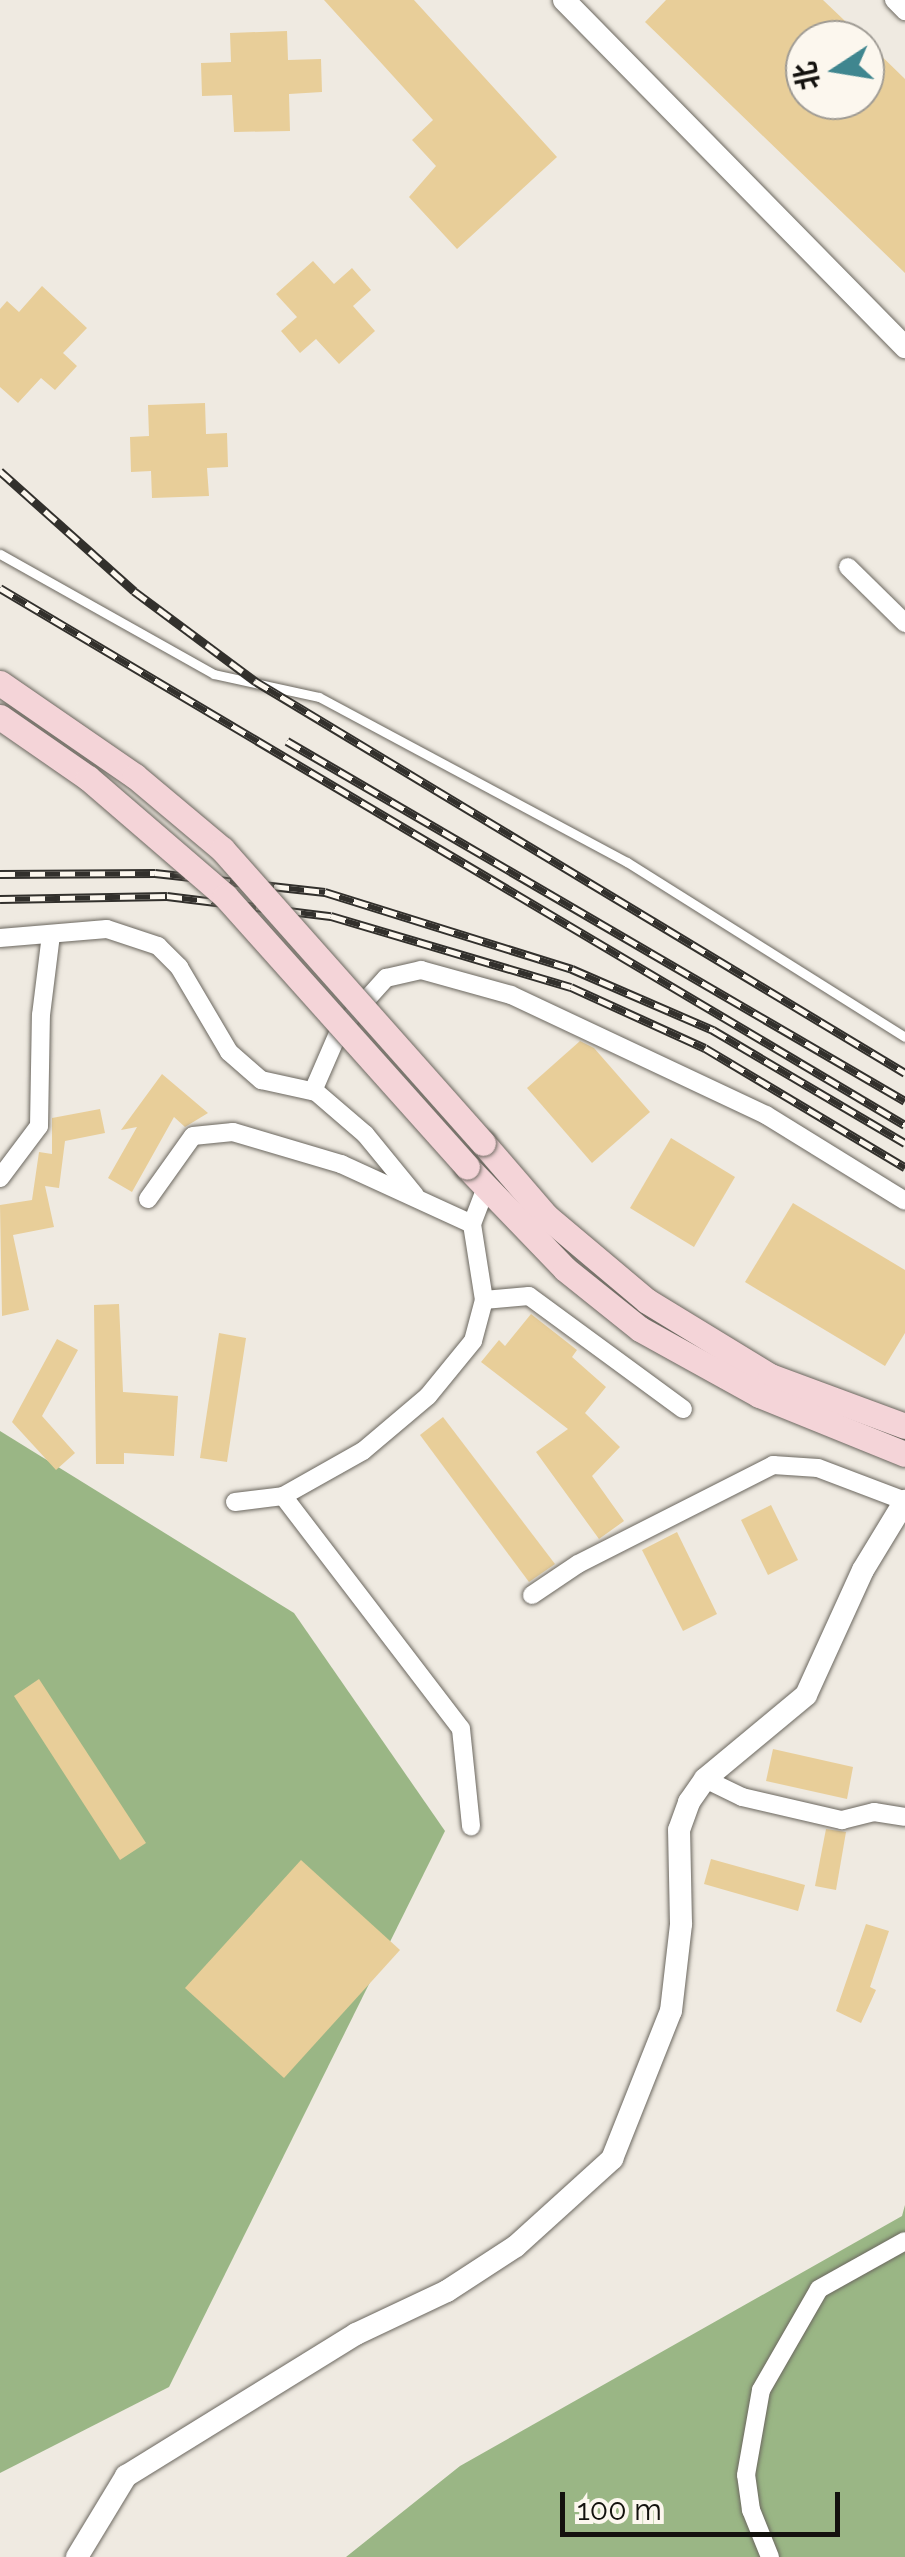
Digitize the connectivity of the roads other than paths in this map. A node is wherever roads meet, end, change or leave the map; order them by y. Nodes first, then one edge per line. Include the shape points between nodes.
1 (564, 0) edge
2 (894, 0) edge
3 (905, 11) edge
4 (905, 347) edge
5 (0, 554) edge
6 (848, 567) dead end
7 (905, 623) edge
8 (0, 683) edge
9 (0, 717) edge
10 (50, 935) junction
11 (0, 938) edge
12 (905, 1037) edge
13 (313, 1091) junction
14 (0, 1178) edge
15 (486, 1188) junction
16 (416, 1195) junction
17 (148, 1199) dead end
18 (905, 1201) edge
19 (472, 1224) junction
20 (484, 1300) junction
21 (683, 1409) dead end
22 (905, 1426) edge
23 (905, 1454) edge
24 (283, 1496) junction
25 (905, 1501) edge
26 (235, 1502) dead end
27 (532, 1595) dead end
28 (705, 1780) junction
29 (905, 1816) edge
30 (471, 1826) dead end
31 (905, 2241) edge
32 (78, 2557) edge
33 (770, 2557) edge

1 - 4 street
2 - 3 street
5 - 12 lane via 214,674 319,697 627,862
6 - 7 street
8 - 22 main road, bridge via 135,776 222,849 557,1226 647,1301 770,1376
9 - 15 main road, bridge via 88,778 225,896
10 - 11 street
10 - 13 street via 107,929 146,938 170,956 229,1052 260,1080
10 - 14 street via 40,1015 39,1126
13 - 16 street via 365,1134
13 - 18 street via 340,1029 386,978 422,970 511,995 766,1115
15 - 19 street
15 - 23 main road via 566,1269 640,1329 741,1387
16 - 17 street via 233,1132 194,1136
16 - 19 street
19 - 20 street
20 - 21 street via 530,1296
20 - 24 street via 473,1341 428,1396 363,1451
24 - 26 street
24 - 30 street via 462,1729
25 - 27 street via 818,1468 773,1465 578,1564
25 - 28 street via 863,1570 806,1695
28 - 29 street via 742,1797 842,1820 874,1812
28 - 32 street via 679,1830 681,1924 670,2011 612,2159 516,2246 447,2292 356,2334 126,2476
31 - 33 street via 819,2289 761,2390 746,2476 750,2510

